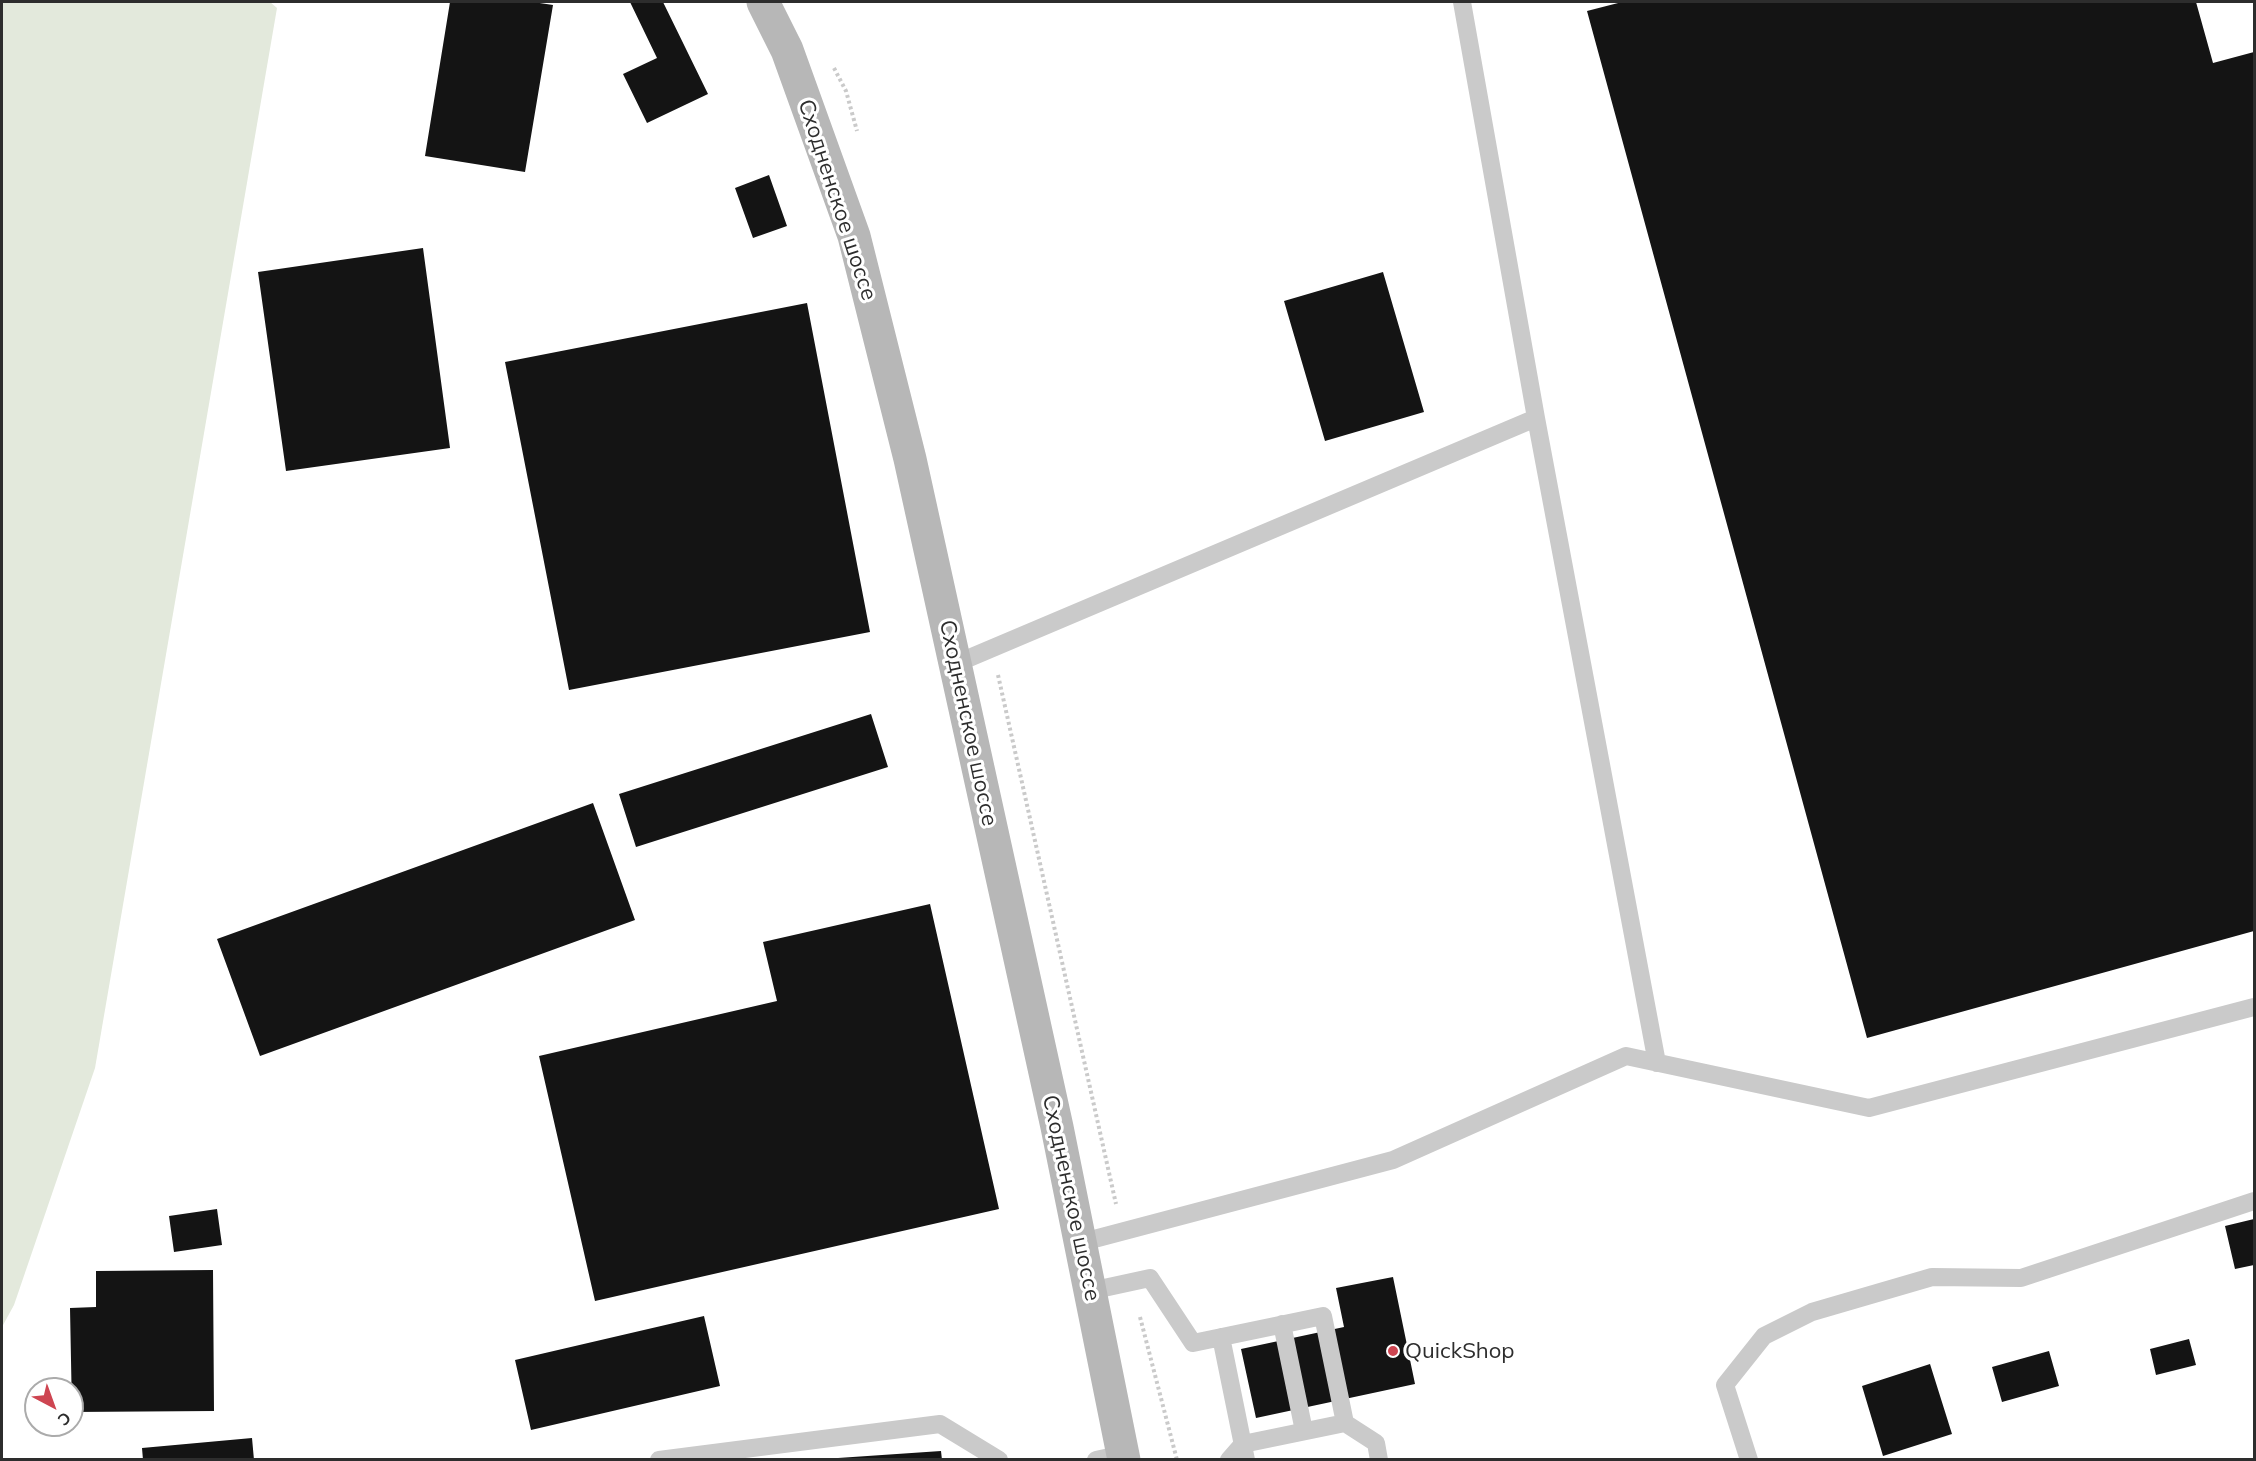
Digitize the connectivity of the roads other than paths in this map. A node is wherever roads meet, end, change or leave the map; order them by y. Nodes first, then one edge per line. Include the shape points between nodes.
1 (763, 2) edge
2 (1462, 2) edge
3 (1536, 418) junction
4 (955, 664) junction
5 (2254, 1007) edge
6 (1657, 1063) junction
7 (2254, 1201) edge
8 (1079, 1243) junction
9 (1090, 1292) junction
10 (1282, 1324) junction
11 (1221, 1337) junction
12 (1345, 1423) junction
13 (1304, 1431) junction
14 (1245, 1452) edge
15 (1114, 1458) edge
16 (659, 1460) edge
17 (999, 1460) edge
18 (1229, 1460) edge
19 (1379, 1460) edge
20 (1749, 1460) edge

1 - 4 main road, Сходненское шоссе via 787,50 854,236 910,459
2 - 3 lane
3 - 4 lane
3 - 6 lane
4 - 8 main road, Сходненское шоссе
5 - 6 lane via 1869,1108
6 - 8 lane via 1626,1056 1393,1160
7 - 20 lane via 2021,1278 1932,1277 1812,1312 1764,1336 1725,1385
8 - 9 main road, Сходненское шоссе
9 - 11 lane via 1150,1278 1193,1343
9 - 15 main road, Сходненское шоссе
10 - 11 lane
10 - 12 lane via 1323,1316
10 - 13 lane
11 - 14 lane
12 - 13 lane
12 - 19 lane via 1376,1443
13 - 14 lane
14 - 18 lane
16 - 17 lane via 940,1424

